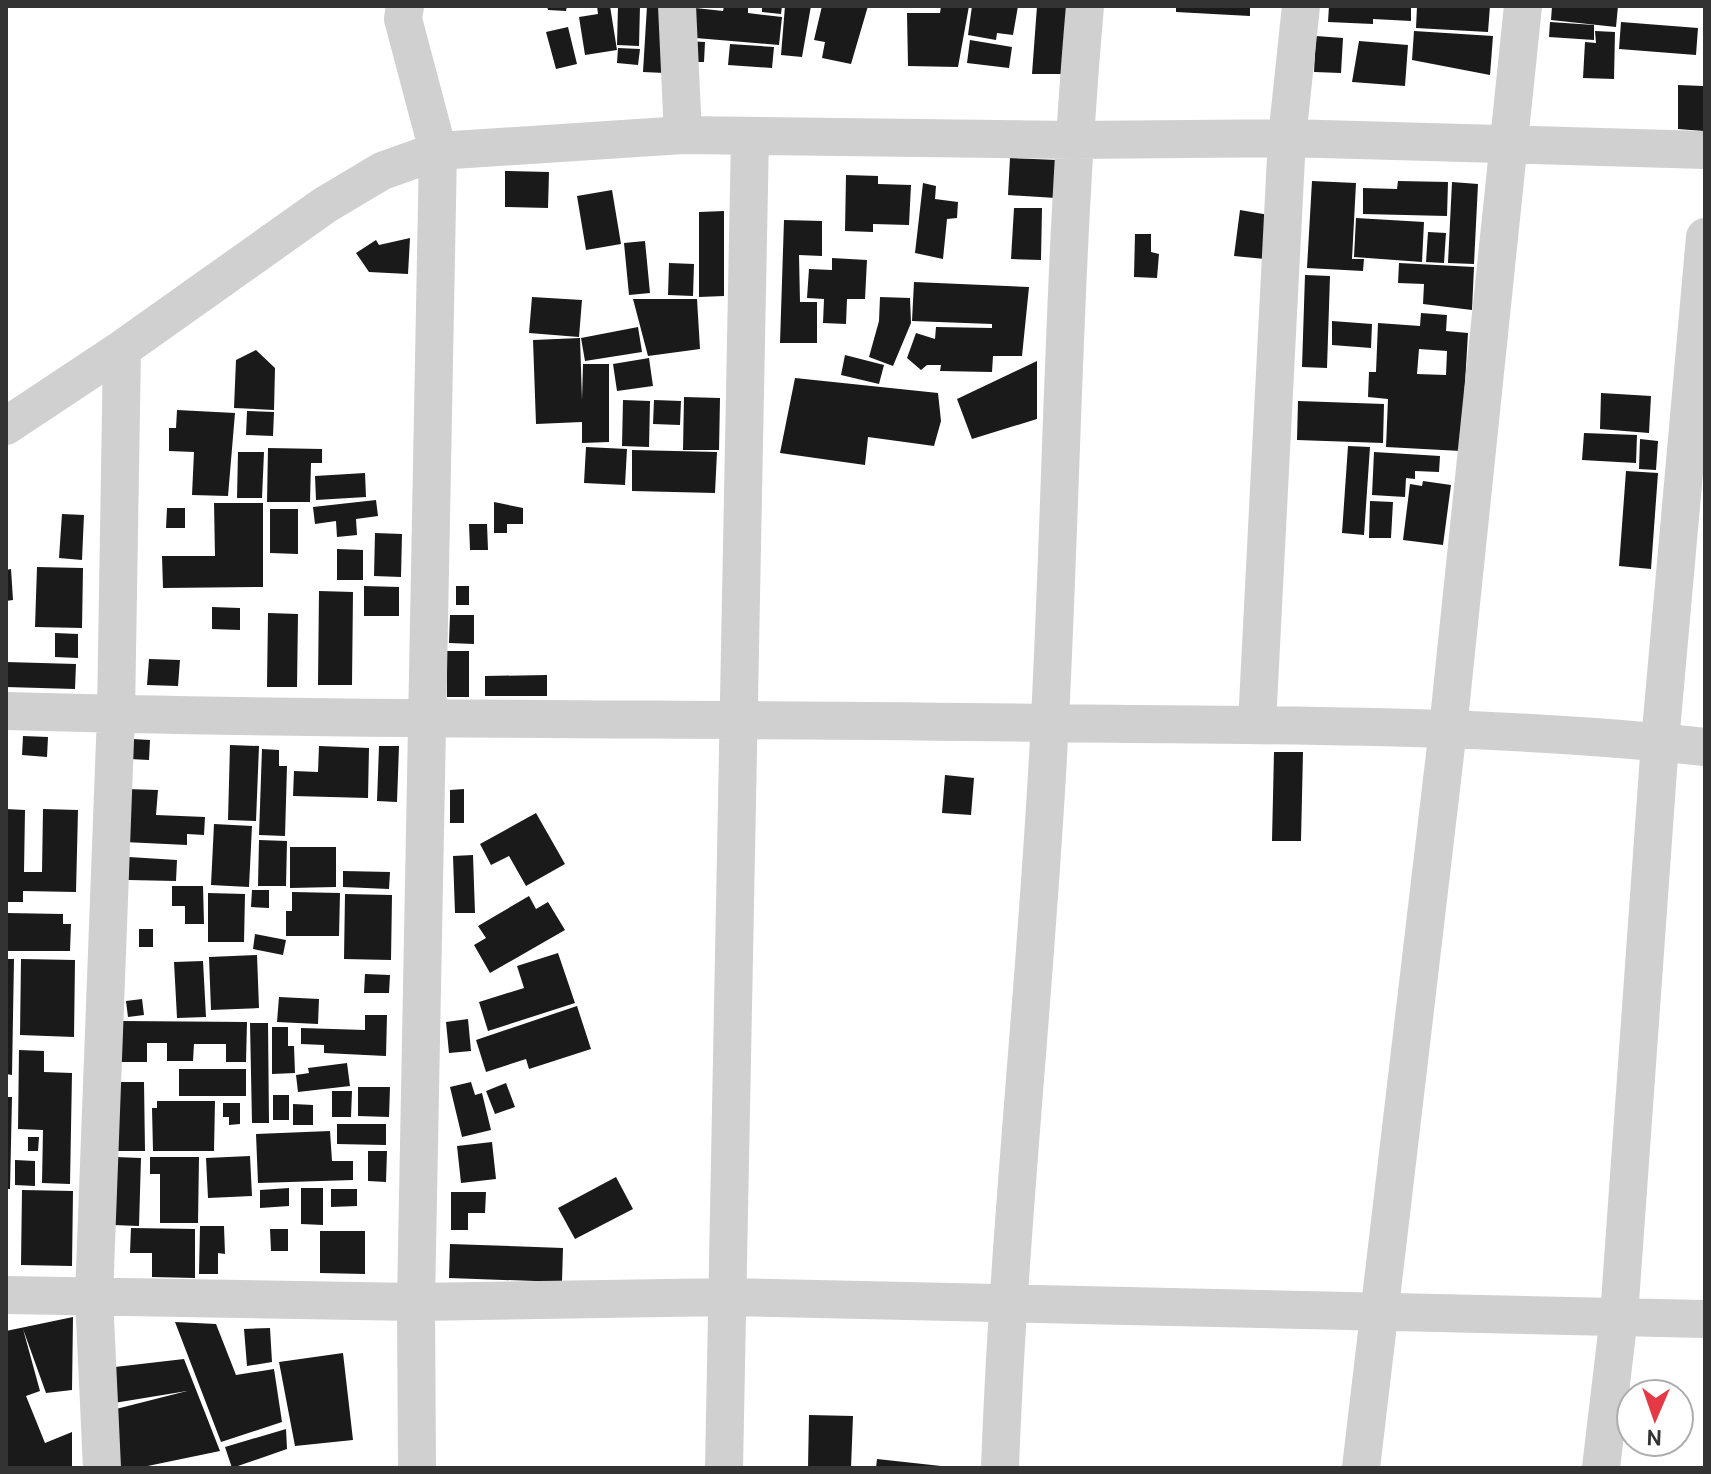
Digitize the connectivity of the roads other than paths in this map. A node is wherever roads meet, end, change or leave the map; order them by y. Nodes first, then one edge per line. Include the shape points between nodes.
1 (677, 6) edge
2 (1085, 6) edge
3 (1301, 6) edge
4 (1523, 6) edge
5 (398, 10) edge
6 (683, 135) junction
7 (750, 136) junction
8 (1287, 138) junction
9 (1073, 140) junction
10 (1508, 147) junction
11 (1705, 150) edge
12 (438, 151) junction
13 (1705, 237) edge
14 (122, 349) junction
15 (6, 426) edge
16 (6, 711) edge
17 (116, 714) junction
18 (741, 717) junction
19 (427, 719) junction
20 (1050, 723) junction
21 (1257, 724) junction
22 (1448, 729) junction
23 (1660, 742) junction
24 (1705, 747) edge
25 (6, 1295) edge
26 (94, 1297) junction
27 (729, 1297) junction
28 (416, 1302) junction
29 (1006, 1302) junction
30 (1378, 1309) junction
31 (1619, 1316) junction
32 (1705, 1319) edge
33 (102, 1468) edge
34 (417, 1468) edge
35 (724, 1468) edge
36 (1000, 1468) edge
37 (1361, 1468) edge
38 (1601, 1468) edge

1 - 6 street
2 - 9 street
3 - 8 street
4 - 10 street
5 - 12 street
6 - 7 street
6 - 12 street
7 - 9 street
7 - 18 street
8 - 9 street
8 - 10 street
8 - 21 street
9 - 20 street
10 - 11 street
10 - 22 street
12 - 14 street via 382,171 325,205
12 - 19 street
13 - 23 street
14 - 15 street
14 - 17 street
16 - 17 street
17 - 19 street
17 - 26 street
18 - 19 street
18 - 20 street
18 - 27 street
19 - 28 street
20 - 21 street
20 - 29 street
21 - 22 street
22 - 23 street
22 - 30 street
23 - 24 street
23 - 31 street
25 - 26 street
26 - 28 street
26 - 33 street
27 - 28 street
27 - 29 street
27 - 35 street
28 - 34 street
29 - 30 street
29 - 36 street
30 - 31 street
30 - 37 street
31 - 32 street
31 - 38 street

